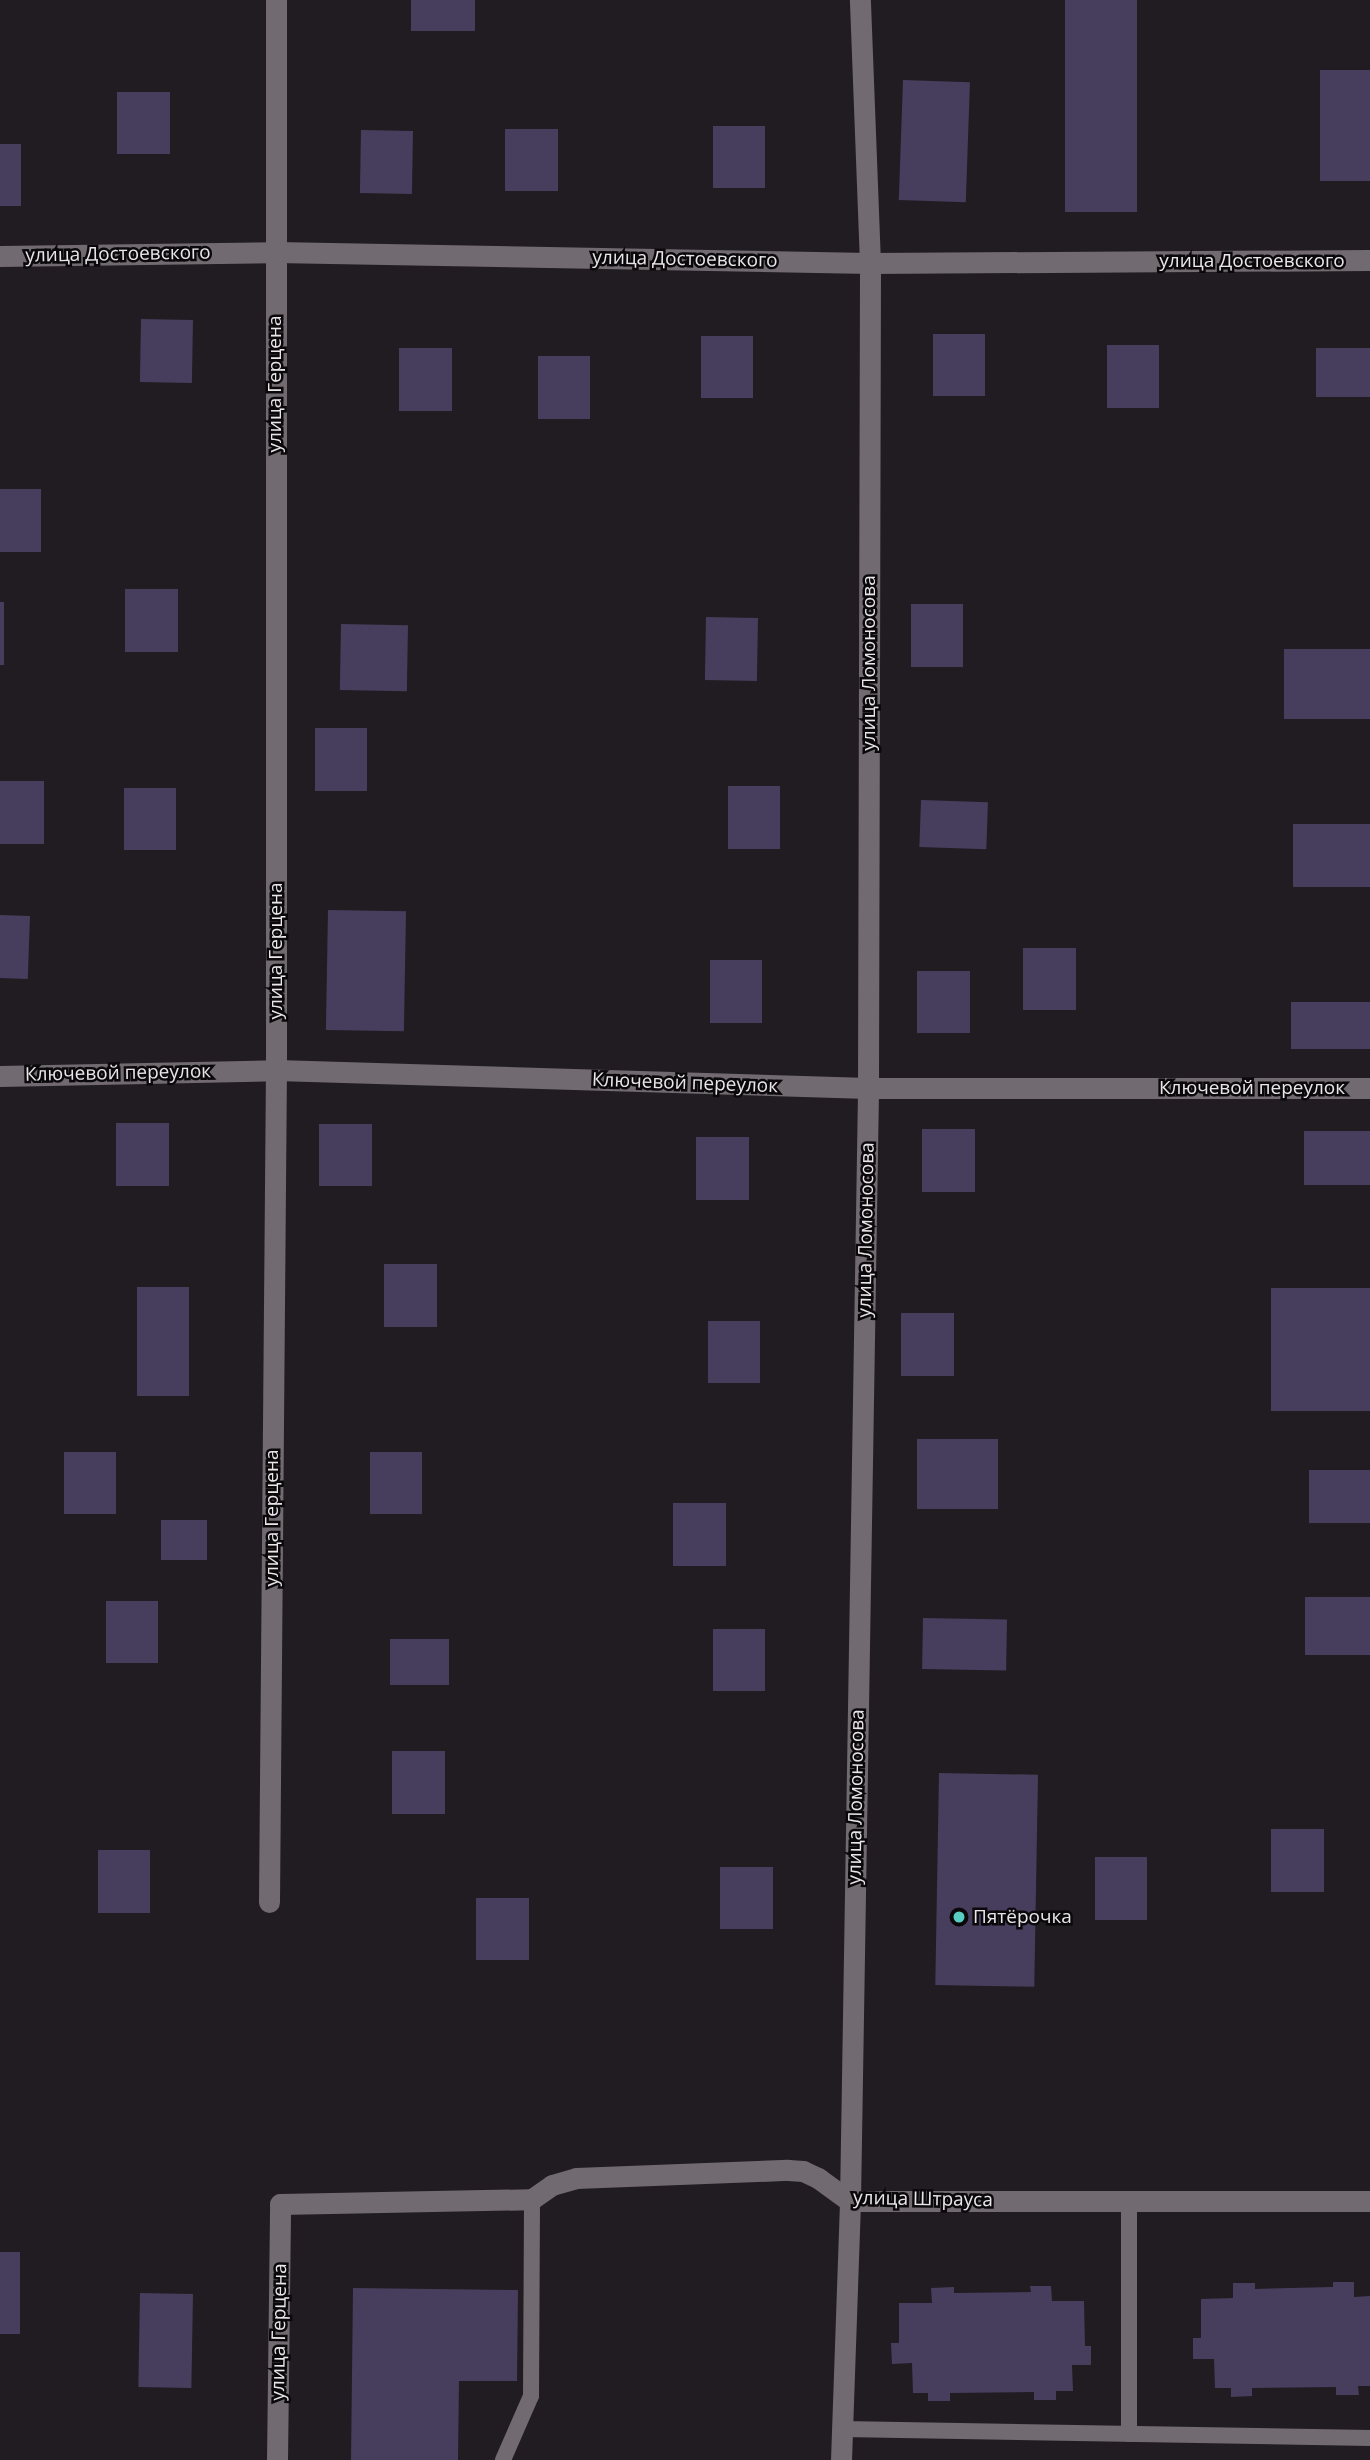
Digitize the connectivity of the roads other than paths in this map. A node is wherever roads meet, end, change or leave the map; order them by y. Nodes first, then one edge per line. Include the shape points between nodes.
1 (276, 0) edge
2 (860, 0) edge
3 (275, 252) junction
4 (0, 256) edge
5 (1370, 260) edge
6 (870, 263) junction
7 (276, 1070) junction
8 (0, 1076) edge
9 (868, 1088) junction
10 (1370, 1088) edge
11 (270, 1902) dead end
12 (532, 2199) junction
13 (850, 2201) junction
14 (1129, 2201) junction
15 (1370, 2201) edge
16 (280, 2204) joint
17 (842, 2429) junction
18 (1129, 2434) junction
19 (1370, 2438) edge
20 (277, 2460) edge
21 (503, 2460) edge
22 (841, 2460) edge

1 - 3 street, улица Герцена
2 - 6 street, улица Ломоносова
3 - 4 street, улица Достоевского
3 - 6 street, улица Достоевского
3 - 7 street, улица Герцена
5 - 6 street, улица Достоевского
6 - 9 street, улица Ломоносова
7 - 8 street, Ключевой переулок
7 - 9 street, Ключевой переулок
7 - 11 street, улица Герцена
9 - 10 street, Ключевой переулок
9 - 13 street, улица Ломоносова
12 - 13 street, улица Штрауса via 552,2185 576,2178 788,2170 818,2178
12 - 16 street, улица Штрауса
12 - 21 lane via 531,2396
13 - 14 street, улица Штрауса
13 - 17 street, улица Ломоносова
14 - 15 street, улица Штрауса
14 - 18 lane
16 - 20 street, улица Герцена
17 - 18 lane
17 - 22 street, улица Ломоносова
18 - 19 lane

